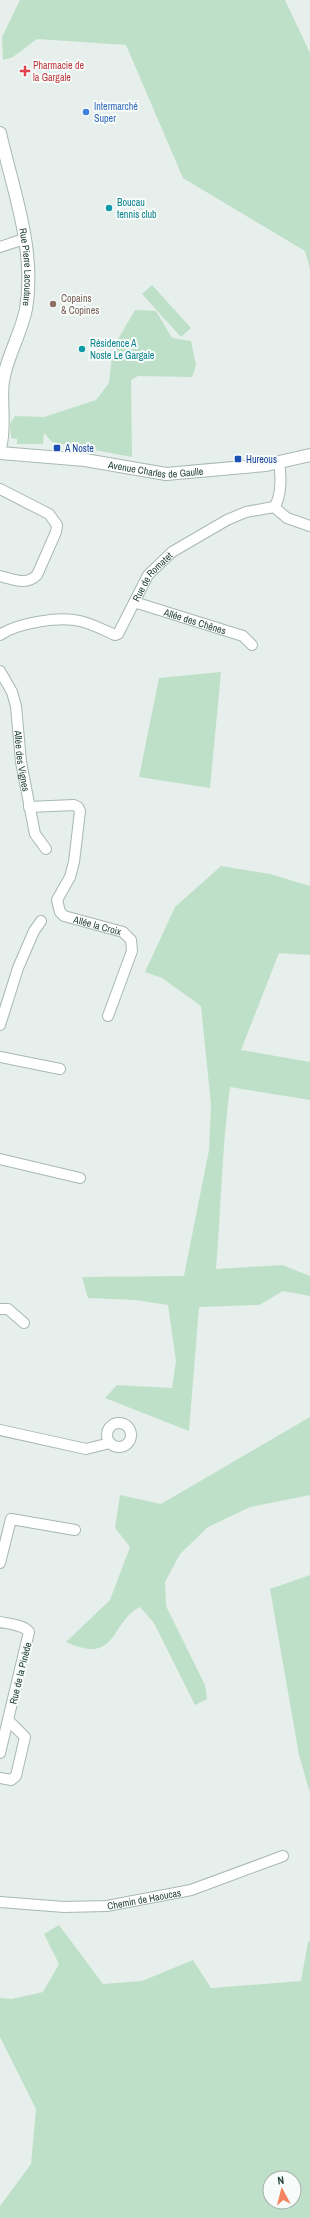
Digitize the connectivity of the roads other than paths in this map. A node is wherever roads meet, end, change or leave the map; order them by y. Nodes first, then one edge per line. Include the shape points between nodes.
1 (0, 133) edge
2 (24, 239) junction
3 (0, 247) edge
4 (0, 448) edge
5 (0, 453) edge
6 (310, 455) edge
7 (279, 463) junction
8 (0, 489) edge
9 (274, 506) junction
10 (310, 526) edge
11 (0, 576) edge
12 (134, 602) junction
13 (0, 635) edge
14 (252, 645) dead end
15 (0, 672) edge
16 (29, 807) junction
17 (46, 849) dead end
18 (41, 921) dead end
19 (108, 1016) dead end
20 (0, 1025) edge
21 (0, 1057) edge
22 (60, 1069) dead end
23 (0, 1159) edge
24 (80, 1178) dead end
25 (0, 1309) edge
26 (24, 1324) dead end
27 (0, 1430) edge
28 (110, 1443) dead end
29 (74, 1530) dead end
30 (0, 1563) edge
31 (0, 1622) edge
32 (8, 1720) junction
33 (0, 1753) edge
34 (0, 1778) edge
35 (283, 1856) dead end
36 (0, 1902) edge

1 - 2 street, Rue Pierre Lacouture via 19,203
2 - 3 street
2 - 4 street, Rue Pierre Lacouture via 28,291 21,329 4,374 1,390
5 - 7 street, Avenue Charles de Gaulle via 85,460 166,474
6 - 7 street, Avenue Charles de Gaulle
7 - 9 street via 280,482 277,504
8 - 11 street via 48,514 56,525 56,532 32,580 24,582
9 - 10 street via 287,518
9 - 12 street, Rue de Romatet via 246,512 227,520 172,552 148,575
12 - 13 street, Rue de Romatet via 118,634 115,635 80,621 68,620 16,626
12 - 14 street, Allée des Chênes via 243,636
15 - 16 street, Allée des Vignes via 12,692 16,706 21,762
16 - 17 street, Allée des Vignes via 35,834
16 - 19 street, Allée la Croix via 78,807 80,810 74,862 70,877 57,900 58,906 64,916 123,932 131,940 132,951
18 - 20 street via 18,968
21 - 22 street
23 - 24 street
25 - 26 street via 8,1309
27 - 28 street via 86,1449
29 - 30 street via 11,1519
31 - 32 street, Rue de la Pinède via 27,1629 29,1632
32 - 33 street, Rue de la Pinède
32 - 34 street via 25,1737 16,1776 11,1780
35 - 36 street, Chemin de Haoucas via 191,1890 107,1906 64,1907

